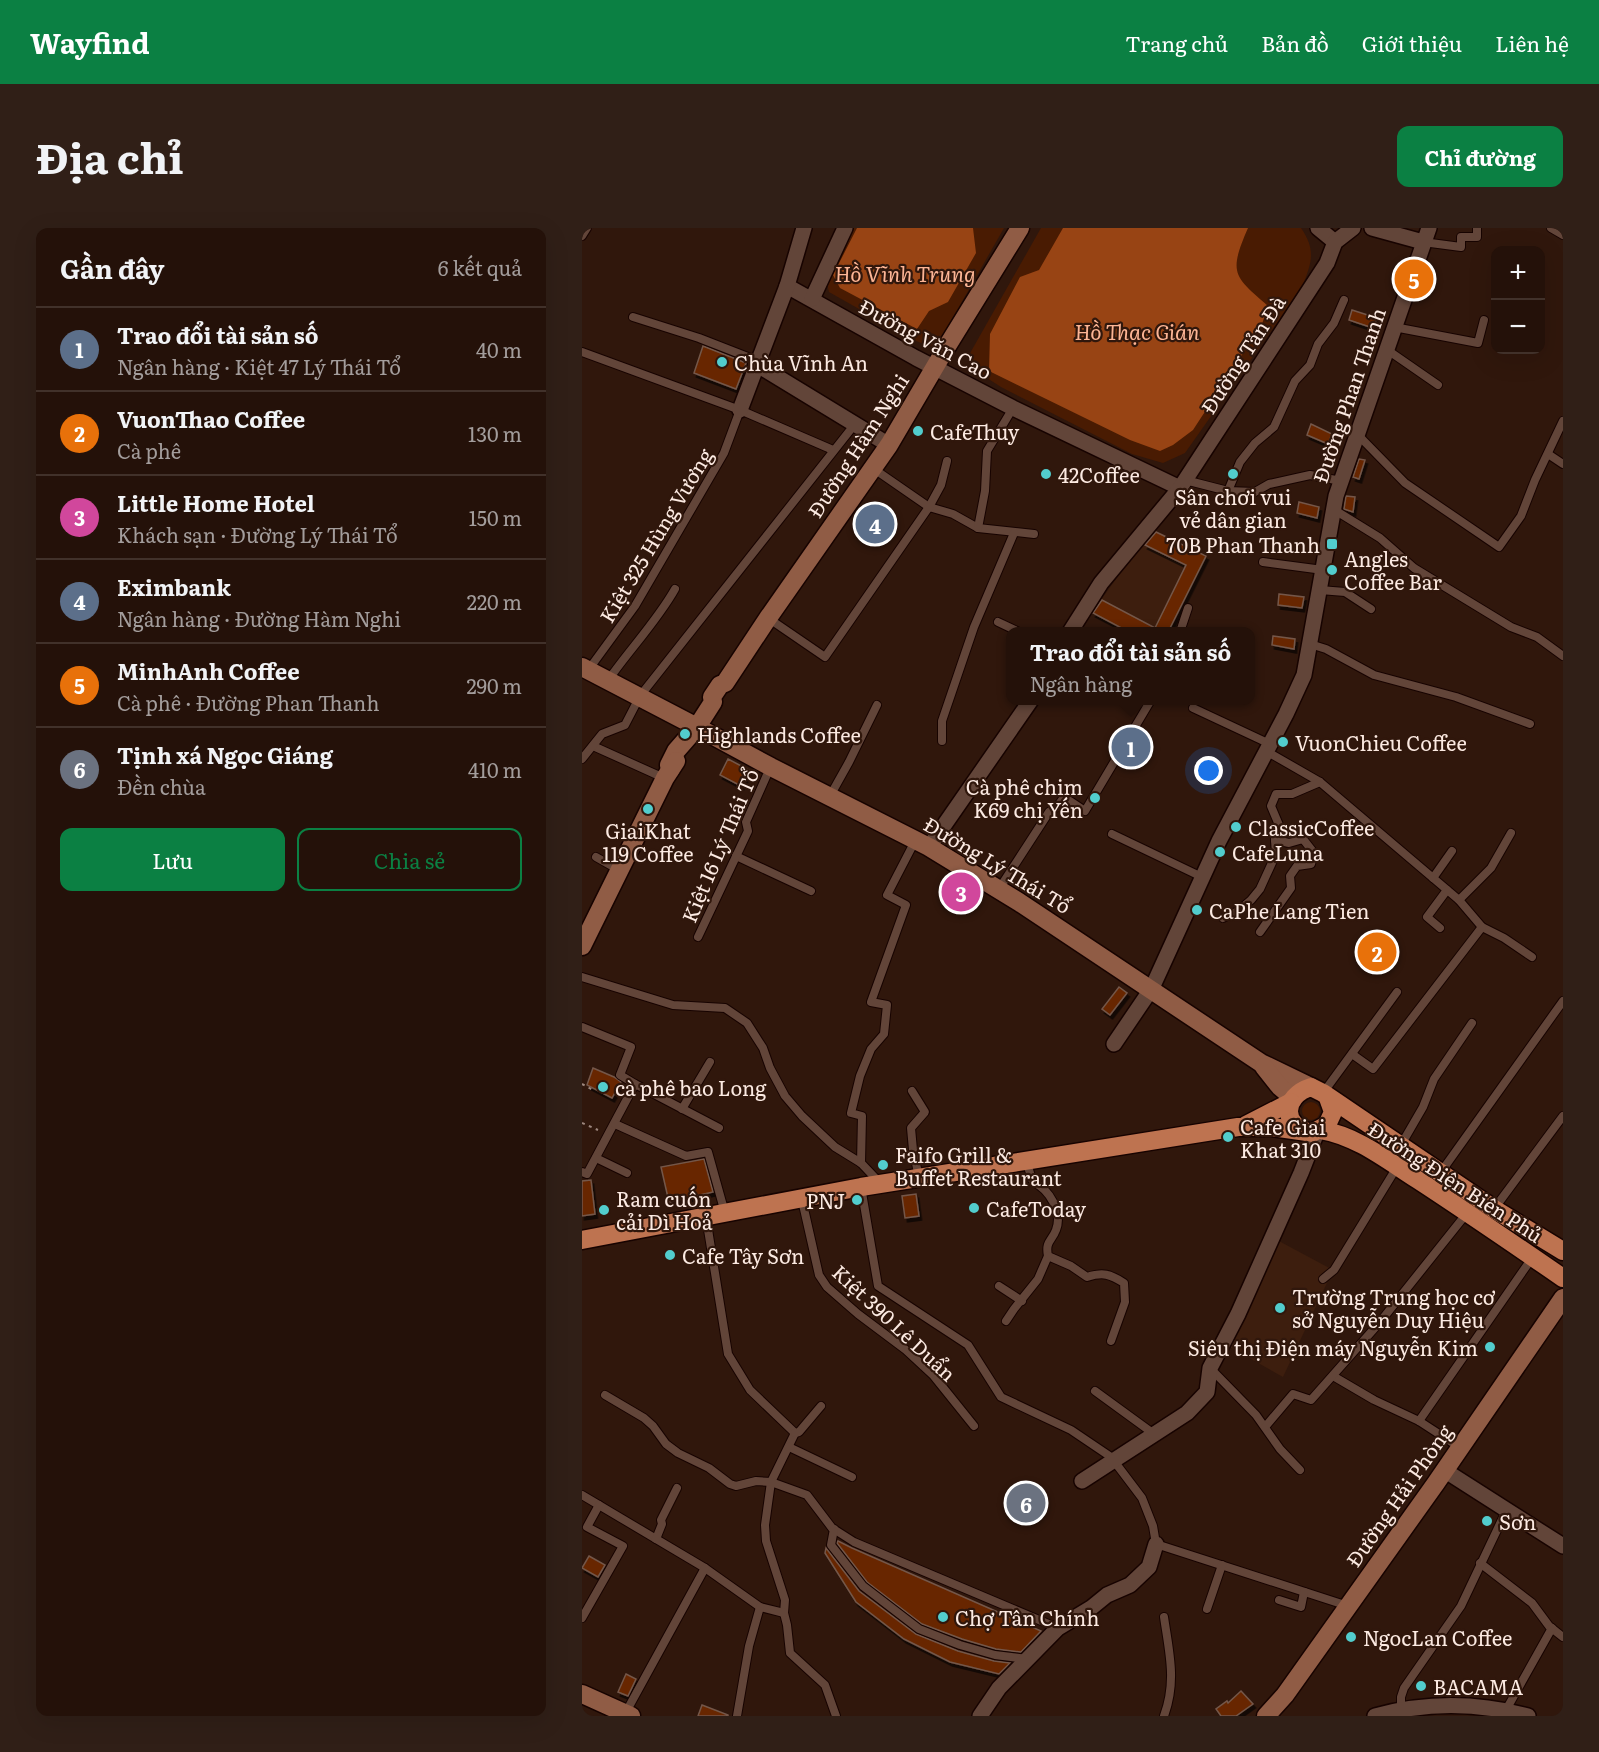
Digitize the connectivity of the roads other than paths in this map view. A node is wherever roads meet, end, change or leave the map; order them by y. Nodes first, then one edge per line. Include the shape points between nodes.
1 (587, 228) edge
2 (804, 228) edge
3 (845, 228) edge
4 (1020, 228) edge
5 (1318, 228) edge
6 (1353, 228) edge
7 (1372, 228) edge
8 (1477, 228) edge
9 (1551, 228) edge
10 (1426, 235) edge
11 (1563, 235) edge
12 (582, 236) edge
13 (1335, 242) junction
14 (787, 286) junction
15 (812, 299) junction
16 (1344, 300) dead end
17 (633, 317) dead end
18 (1484, 320) dead end
19 (1394, 327) junction
20 (1386, 350) junction
21 (582, 352) edge
22 (757, 363) junction
23 (934, 367) junction
24 (1438, 385) dead end
25 (1013, 408) junction
26 (740, 410) junction
27 (1563, 421) edge
28 (855, 424) junction
29 (1357, 434) junction
30 (889, 444) junction
31 (833, 450) junction
32 (1548, 454) junction
33 (947, 461) dead end
34 (1563, 465) edge
35 (873, 468) junction
36 (1341, 481) junction
37 (1182, 484) junction
38 (1228, 491) junction
39 (929, 507) junction
40 (1334, 509) junction
41 (978, 528) junction
42 (1014, 533) junction
43 (1034, 534) dead end
44 (1263, 562) dead end
45 (1323, 570) junction
46 (675, 589) dead end
47 (1320, 590) junction
48 (1188, 609) dead end
49 (1371, 609) dead end
50 (768, 618) junction
51 (998, 622) dead end
52 (1008, 627) edge
53 (1073, 627) edge
54 (1182, 627) edge
55 (1310, 644) junction
56 (1563, 656) edge
57 (585, 669) edge
58 (608, 681) junction
59 (640, 696) junction
60 (877, 705) dead end
61 (1026, 705) edge
62 (1148, 705) edge
63 (1193, 708) dead end
64 (1530, 724) dead end
65 (698, 727) junction
66 (942, 741) dead end
67 (593, 746) junction
68 (1268, 748) junction
69 (582, 759) edge
70 (771, 767) junction
71 (668, 774) junction
72 (1320, 782) junction
73 (830, 796) junction
74 (1511, 833) dead end
75 (1112, 834) dead end
76 (1275, 840) junction
77 (922, 843) junction
78 (1452, 851) dead end
79 (736, 856) junction
80 (596, 857) dead end
81 (620, 871) junction
82 (1202, 877) junction
83 (1433, 878) junction
84 (999, 889) junction
85 (1447, 890) junction
86 (811, 891) dead end
87 (1459, 900) junction
88 (1222, 918) dead end
89 (1482, 927) junction
90 (1440, 928) dead end
91 (1260, 932) dead end
92 (698, 937) dead end
93 (582, 946) edge
94 (1532, 957) dead end
95 (582, 977) edge
96 (1152, 988) junction
97 (1397, 992) dead end
98 (1563, 1001) edge
99 (1472, 1023) dead end
100 (582, 1027) edge
101 (1114, 1044) dead end
102 (1352, 1054) junction
103 (710, 1062) dead end
104 (1261, 1063) junction
105 (635, 1084) junction
106 (912, 1091) dead end
107 (1321, 1092) junction
108 (1292, 1100) junction
109 (682, 1109) junction
110 (1563, 1116) edge
111 (615, 1124) junction
112 (1244, 1126) junction
113 (718, 1128) dead end
114 (1315, 1131) junction
115 (1400, 1147) junction
116 (596, 1158) junction
117 (1026, 1161) junction
118 (861, 1163) junction
119 (1397, 1167) junction
120 (584, 1173) edge
121 (627, 1173) dead end
122 (1440, 1173) junction
123 (920, 1177) junction
124 (882, 1184) junction
125 (861, 1187) junction
126 (802, 1200) junction
127 (1494, 1209) junction
128 (1467, 1213) junction
129 (725, 1214) junction
130 (706, 1217) junction
131 (582, 1240) edge
132 (1563, 1251) edge
133 (1048, 1256) junction
134 (1533, 1257) junction
135 (1563, 1278) edge
136 (1323, 1279) dead end
137 (999, 1286) dead end
138 (1563, 1298) edge
139 (1022, 1301) junction
140 (1006, 1321) dead end
141 (1111, 1341) dead end
142 (1210, 1368) junction
143 (1333, 1376) junction
144 (1095, 1391) dead end
145 (605, 1395) dead end
146 (821, 1406) dead end
147 (1419, 1420) junction
148 (975, 1426) dead end
149 (1265, 1427) junction
150 (795, 1434) junction
151 (1154, 1434) junction
152 (1459, 1447) junction
153 (789, 1448) junction
154 (1115, 1462) junction
155 (1300, 1470) dead end
156 (1444, 1470) junction
157 (852, 1477) dead end
158 (1082, 1481) dead end
159 (771, 1482) junction
160 (677, 1488) dead end
161 (582, 1495) edge
162 (599, 1505) junction
163 (1507, 1509) junction
164 (834, 1529) junction
165 (656, 1539) junction
166 (1156, 1544) junction
167 (1563, 1546) edge
168 (1480, 1563) junction
169 (1222, 1565) junction
170 (705, 1568) junction
171 (1304, 1592) junction
172 (1279, 1600) dead end
173 (1348, 1606) junction
174 (760, 1607) junction
175 (1207, 1609) dead end
176 (784, 1613) junction
177 (1164, 1617) dead end
178 (582, 1618) edge
179 (1058, 1628) junction
180 (1552, 1628) junction
181 (1563, 1637) edge
182 (1027, 1659) junction
183 (582, 1694) edge
184 (1401, 1709) junction
185 (1506, 1710) junction
186 (1423, 1711) edge
187 (626, 1715) edge
188 (737, 1716) edge
189 (836, 1716) edge
190 (980, 1716) edge
191 (1164, 1716) edge
192 (1266, 1716) edge
193 (1375, 1716) edge
194 (1528, 1716) edge

1 - 12 lane
2 - 14 street
3 - 15 street
4 - 23 street, Đường Hàm Nghi
5 - 13 street
6 - 13 street, Đường Tản Đà
7 - 10 street
8 - 10 lane via 1477,237 1461,237 1461,247
9 - 11 lane
10 - 19 street, Đường Phan Thanh
13 - 37 street, Đường Tản Đà via 1327,264
14 - 15 street, Đường Văn Cao
14 - 22 street
15 - 23 street, Đường Văn Cao
16 - 38 lane via 1310,365 1295,381 1274,427 1240,462
17 - 22 lane via 699,338
18 - 19 lane via 1478,343
19 - 20 street, Đường Phan Thanh
20 - 24 lane
20 - 29 street, Đường Phan Thanh
21 - 26 lane
22 - 26 street
22 - 28 street
23 - 25 street, Đường Văn Cao
23 - 30 street, Đường Hàm Nghi
25 - 37 street, Đường Văn Cao
25 - 41 lane via 987,450
26 - 31 lane
26 - 57 lane, Kiệt 325 Hùng Vương via 724,453 635,606
27 - 32 lane
28 - 30 street
28 - 31 lane
29 - 32 lane via 1405,483 1499,546 1521,516
29 - 36 street, Đường Phan Thanh
30 - 35 street, Đường Hàm Nghi
31 - 59 lane
32 - 34 lane
33 - 39 lane
35 - 39 lane
35 - 50 street, Đường Hàm Nghi
36 - 38 lane via 1310,475 1269,484 1255,492
36 - 40 street, Đường Phan Thanh
37 - 38 lane
37 - 53 street, Đường Tản Đà via 1101,582
39 - 41 lane via 953,514
39 - 50 lane via 825,657
40 - 45 street, Đường Phan Thanh
40 - 56 lane, Đường Phan Thanh via 1380,538 1414,568 1510,627 1537,637
41 - 42 lane
42 - 43 lane
42 - 66 lane via 974,627 942,721
44 - 45 lane
45 - 47 street, Đường Phan Thanh
46 - 58 lane
47 - 49 lane via 1345,592
47 - 55 street, Đường Phan Thanh
48 - 54 lane
50 - 65 street, Đường Hàm Nghi via 726,683 727,689 719,702 713,702
51 - 52 lane
55 - 64 lane via 1374,675
55 - 68 street, Đường Phan Thanh via 1304,675
57 - 58 street, Đường Lý Thái Tổ
58 - 59 street, Đường Lý Thái Tổ
59 - 65 street, Đường Lý Thái Tổ
59 - 67 lane via 625,725 602,734
60 - 73 lane
61 - 77 street
62 - 84 lane via 1085,811 1064,797 1049,812
63 - 68 lane
65 - 70 street, Đường Lý Thái Tổ
65 - 71 street, Đường Hàm Nghi via 676,751
67 - 69 lane
67 - 71 lane
68 - 72 lane
68 - 82 street, Đường Phan Thanh
70 - 73 street, Đường Lý Thái Tổ
70 - 79 lane, Kiệt 16 Lý Thái Tổ via 746,822 748,831
71 - 81 street, Đường Hàm Nghi
72 - 76 lane via 1292,794 1276,794 1271,806 1279,825
72 - 83 lane
73 - 77 street, Đường Lý Thái Tổ
74 - 87 lane via 1491,868
75 - 82 lane
76 - 88 lane via 1276,854 1260,889 1238,911
76 - 91 lane via 1289,843 1303,839 1314,853 1311,864 1297,866 1290,876 1291,888
77 - 84 street, Đường Lý Thái Tổ
77 - 118 lane via 887,895 906,905 871,1002 887,1005 884,1035 871,1048 851,1113 862,1116
78 - 83 lane
79 - 86 lane
79 - 92 lane, Kiệt 16 Lý Thái Tổ
80 - 81 lane
81 - 93 street, Đường Hàm Nghi
82 - 96 street, Đường Phan Thanh
83 - 85 lane
84 - 96 street, Đường Lý Thái Tổ
85 - 87 lane
85 - 90 lane via 1427,917
87 - 89 lane
89 - 94 lane
89 - 102 lane via 1373,1069
95 - 118 lane via 673,1005 724,1008 747,1023 785,1096 801,1116
96 - 101 street, Đường Phan Thanh
96 - 104 street, Đường Lý Thái Tổ
97 - 102 lane
98 - 122 lane
99 - 115 lane via 1434,1079
100 - 105 lane via 631,1047 620,1075
102 - 107 lane
103 - 109 lane
104 - 107 street, Đường Lý Thái Tổ
104 - 108 street, Đường Lý Thái Tổ
105 - 109 lane
105 - 111 lane
106 - 123 lane via 925,1112 910,1128
107 - 108 main road
107 - 114 main road via 1333,1112 1331,1119
107 - 115 main road, Đường Điện Biên Phủ
108 - 112 main road
108 - 114 main road via 1289,1115 1295,1126
109 - 113 lane
110 - 127 lane
111 - 116 lane
111 - 129 lane via 686,1156 708,1152
112 - 114 main road, Đường Điện Biên Phủ
112 - 117 main road
114 - 119 main road, Đường Điện Biên Phủ via 1340,1133
114 - 142 street via 1301,1173
115 - 122 main road, Đường Điện Biên Phủ
116 - 120 lane
116 - 121 lane
117 - 123 main road
117 - 133 lane via 1033,1182 1043,1187 1055,1208 1057,1226 1047,1245
118 - 124 lane
119 - 128 main road, Đường Điện Biên Phủ
119 - 136 lane via 1334,1270
122 - 127 main road, Đường Điện Biên Phủ
123 - 124 main road
124 - 125 main road
125 - 126 main road
125 - 154 lane via 878,1286 968,1345 1001,1397 1071,1430
126 - 129 main road
126 - 148 lane, Kiệt 390 Lê Duẩn via 819,1275 826,1287 933,1375
127 - 132 main road, Đường Điện Biên Phủ
128 - 134 main road, Đường Điện Biên Phủ
128 - 143 lane
129 - 130 main road
130 - 131 main road
130 - 150 lane via 728,1354 750,1390
133 - 139 lane via 1038,1280
133 - 141 lane via 1087,1277 1111,1274 1124,1283 1125,1302
134 - 135 main road, Đường Điện Biên Phủ
134 - 147 lane
137 - 139 lane
138 - 152 street, Đường Hải Phòng
139 - 140 lane
142 - 149 lane
142 - 151 street via 1207,1392 1187,1413
143 - 147 lane
143 - 149 lane via 1311,1401 1293,1394
144 - 151 lane
145 - 159 lane via 644,1418 678,1453 730,1484
146 - 150 lane
147 - 152 lane
149 - 155 lane
150 - 153 lane
151 - 154 street
152 - 156 street, Đường Hải Phòng
153 - 157 lane
153 - 159 lane
154 - 158 street
154 - 166 lane via 1142,1498
156 - 163 street
156 - 173 street, Đường Hải Phòng
159 - 164 lane via 807,1495
159 - 176 lane via 766,1541 785,1600
160 - 165 lane
161 - 162 lane
162 - 165 lane
162 - 178 lane via 587,1527 623,1546
163 - 167 street
163 - 168 lane
164 - 179 lane via 854,1542
164 - 182 lane via 831,1545 863,1586 919,1629 960,1646
165 - 170 lane
166 - 169 lane
166 - 179 street via 1149,1568 1130,1585 1107,1595
168 - 180 lane via 1532,1603
168 - 184 lane via 1461,1606 1404,1688
169 - 171 lane
169 - 175 lane
170 - 174 lane
170 - 187 lane
171 - 172 lane via 1301,1607
171 - 173 lane
173 - 192 street, Đường Hải Phòng
174 - 176 lane
174 - 188 lane
176 - 189 lane via 790,1653 825,1685
177 - 191 lane via 1173,1673 1170,1702
179 - 182 street
180 - 181 lane
180 - 185 lane
182 - 190 street via 999,1688
183 - 187 street
184 - 186 street
184 - 193 street
185 - 186 street via 1451,1705
185 - 194 street

